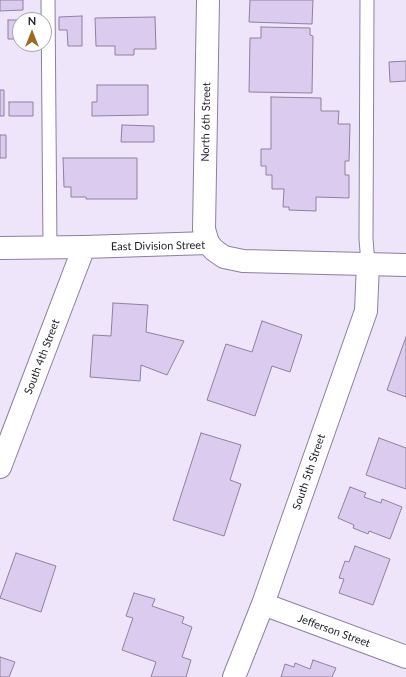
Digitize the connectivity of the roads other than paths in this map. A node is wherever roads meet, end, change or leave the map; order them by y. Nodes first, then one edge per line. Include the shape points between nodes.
1 (48, 0) edge
2 (208, 0) edge
3 (368, 0) edge
4 (208, 243) junction
5 (84, 247) junction
6 (0, 248) edge
7 (50, 248) junction
8 (368, 263) junction
9 (406, 265) edge
10 (0, 467) edge
11 (263, 604) junction
12 (406, 657) edge
13 (234, 677) edge

1 - 7 lane
2 - 4 street, North 6th Street via 204,229
3 - 8 lane
4 - 5 street, East Division Street
4 - 8 street, East Division Street via 224,257 243,261
5 - 7 street, East Division Street
5 - 10 street, South 4th Street
6 - 7 street, East Division Street
8 - 9 street, East Division Street
8 - 11 street, South 5th Street via 366,311
11 - 12 street, Jefferson Street
11 - 13 street, South 5th Street

